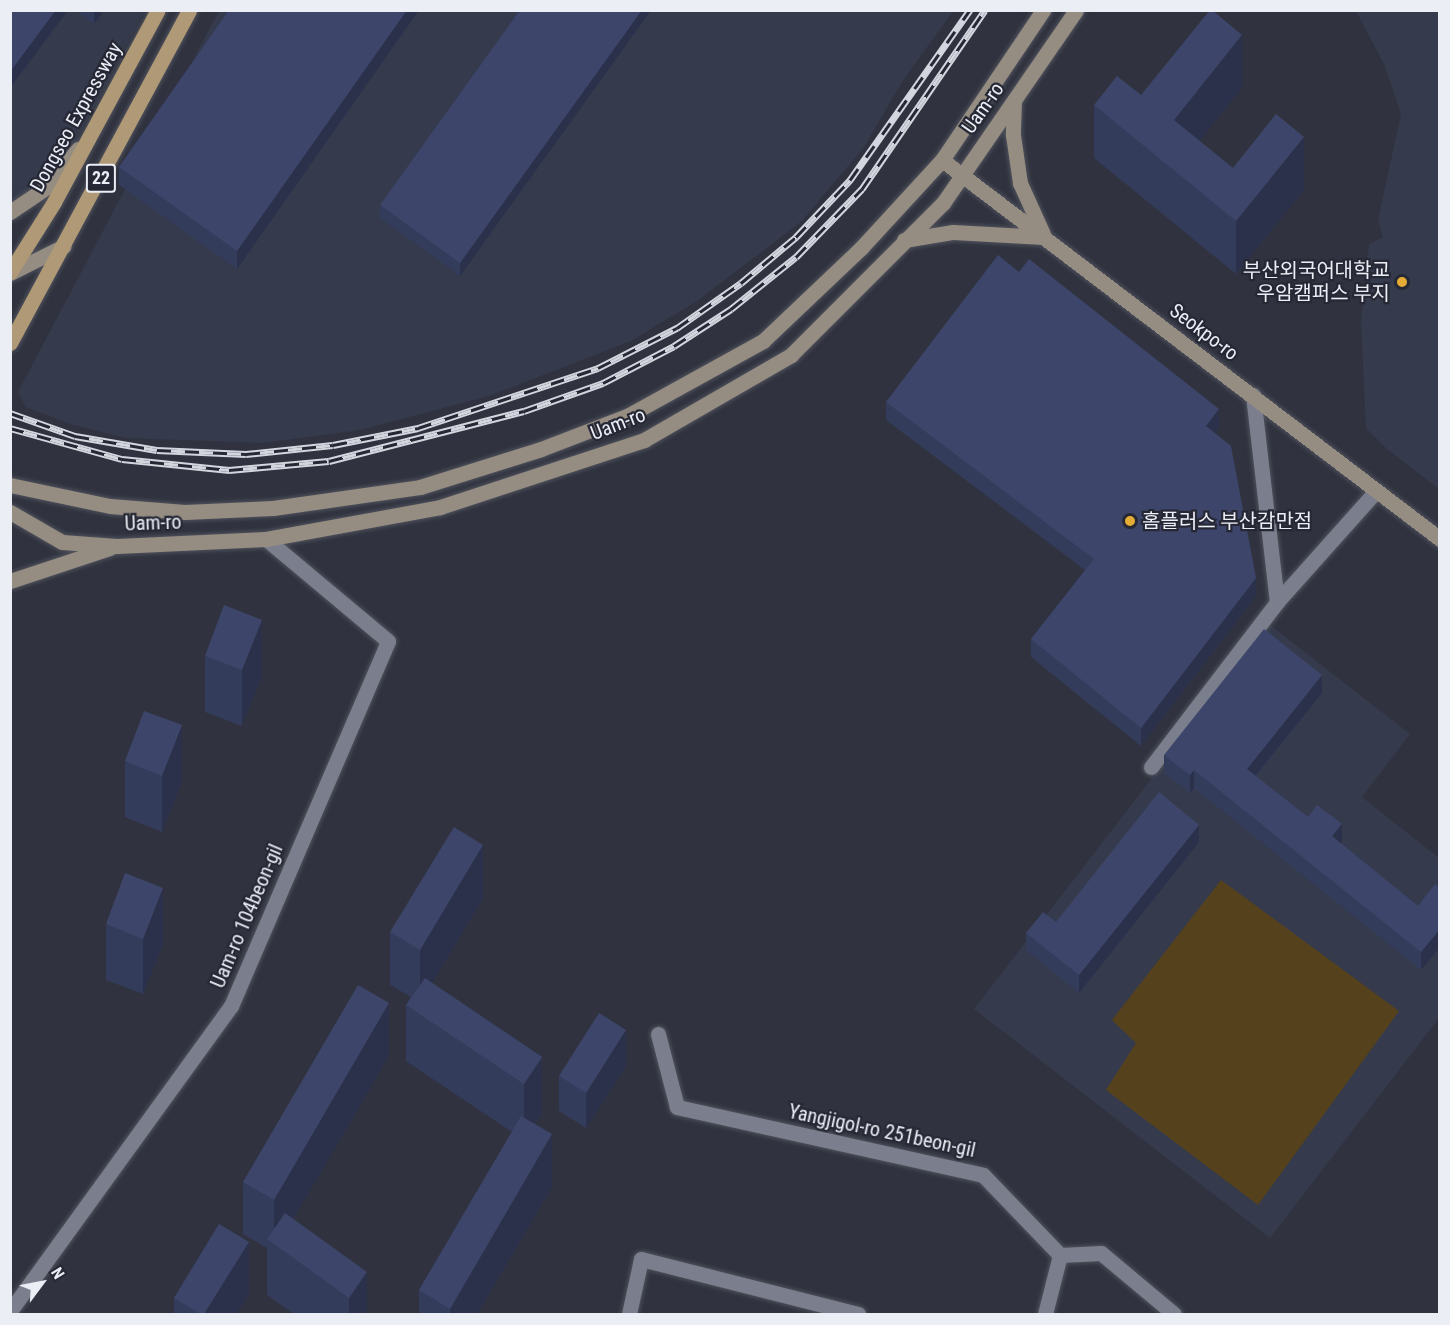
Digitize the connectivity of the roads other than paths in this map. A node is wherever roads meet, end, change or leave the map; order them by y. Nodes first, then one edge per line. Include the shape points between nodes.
1 (158, 10) edge
2 (189, 10) edge
3 (1043, 10) edge
4 (1076, 10) edge
5 (1014, 100) junction
6 (93, 131) junction
7 (942, 159) junction
8 (962, 175) junction
9 (10, 212) edge
10 (1044, 237) junction
11 (904, 240) junction
12 (64, 246) junction
13 (10, 273) edge
14 (10, 343) edge
15 (1252, 395) junction
16 (10, 485) edge
17 (1376, 490) junction
18 (10, 512) edge
19 (266, 539) junction
20 (1440, 539) edge
21 (117, 546) junction
22 (10, 581) edge
23 (1277, 602) junction
24 (1151, 767) dead end
25 (658, 1034) dead end
26 (1060, 1255) junction
27 (10, 1311) edge
28 (629, 1314) edge
29 (858, 1314) edge
30 (1045, 1314) edge
31 (1174, 1314) edge

1 - 6 main road, Dongseo Expressway / 22
2 - 12 main road, 22
3 - 7 main road, Uam-ro
4 - 5 main road, Uam-ro
5 - 8 main road, Uam-ro
5 - 10 main road via 1013,135 1020,183
6 - 9 main road via 47,187
6 - 13 main road, Dongseo Expressway / 22
7 - 8 main road, Seokpo-ro
7 - 16 main road, Uam-ro via 861,248 763,341 629,415 541,449 420,487 273,508 185,512 110,506
8 - 10 main road, Seokpo-ro
8 - 11 main road, Uam-ro via 943,202
10 - 11 main road via 953,232
10 - 15 main road, Seokpo-ro
11 - 19 main road, Uam-ro via 791,355 644,440 440,507
12 - 13 main road
12 - 14 main road, 22
15 - 17 main road, Seokpo-ro
15 - 23 street
17 - 20 main road, Seokpo-ro
17 - 23 street
18 - 21 main road, Uam-ro via 62,542
19 - 21 main road, Uam-ro
19 - 27 street, Uam-ro 104beon-gil via 388,641 231,1006
21 - 22 main road
23 - 24 street
25 - 26 street, Yangjigol-ro 251beon-gil via 676,1107 983,1175
26 - 30 street
26 - 31 street via 1101,1252
28 - 29 street via 641,1259

